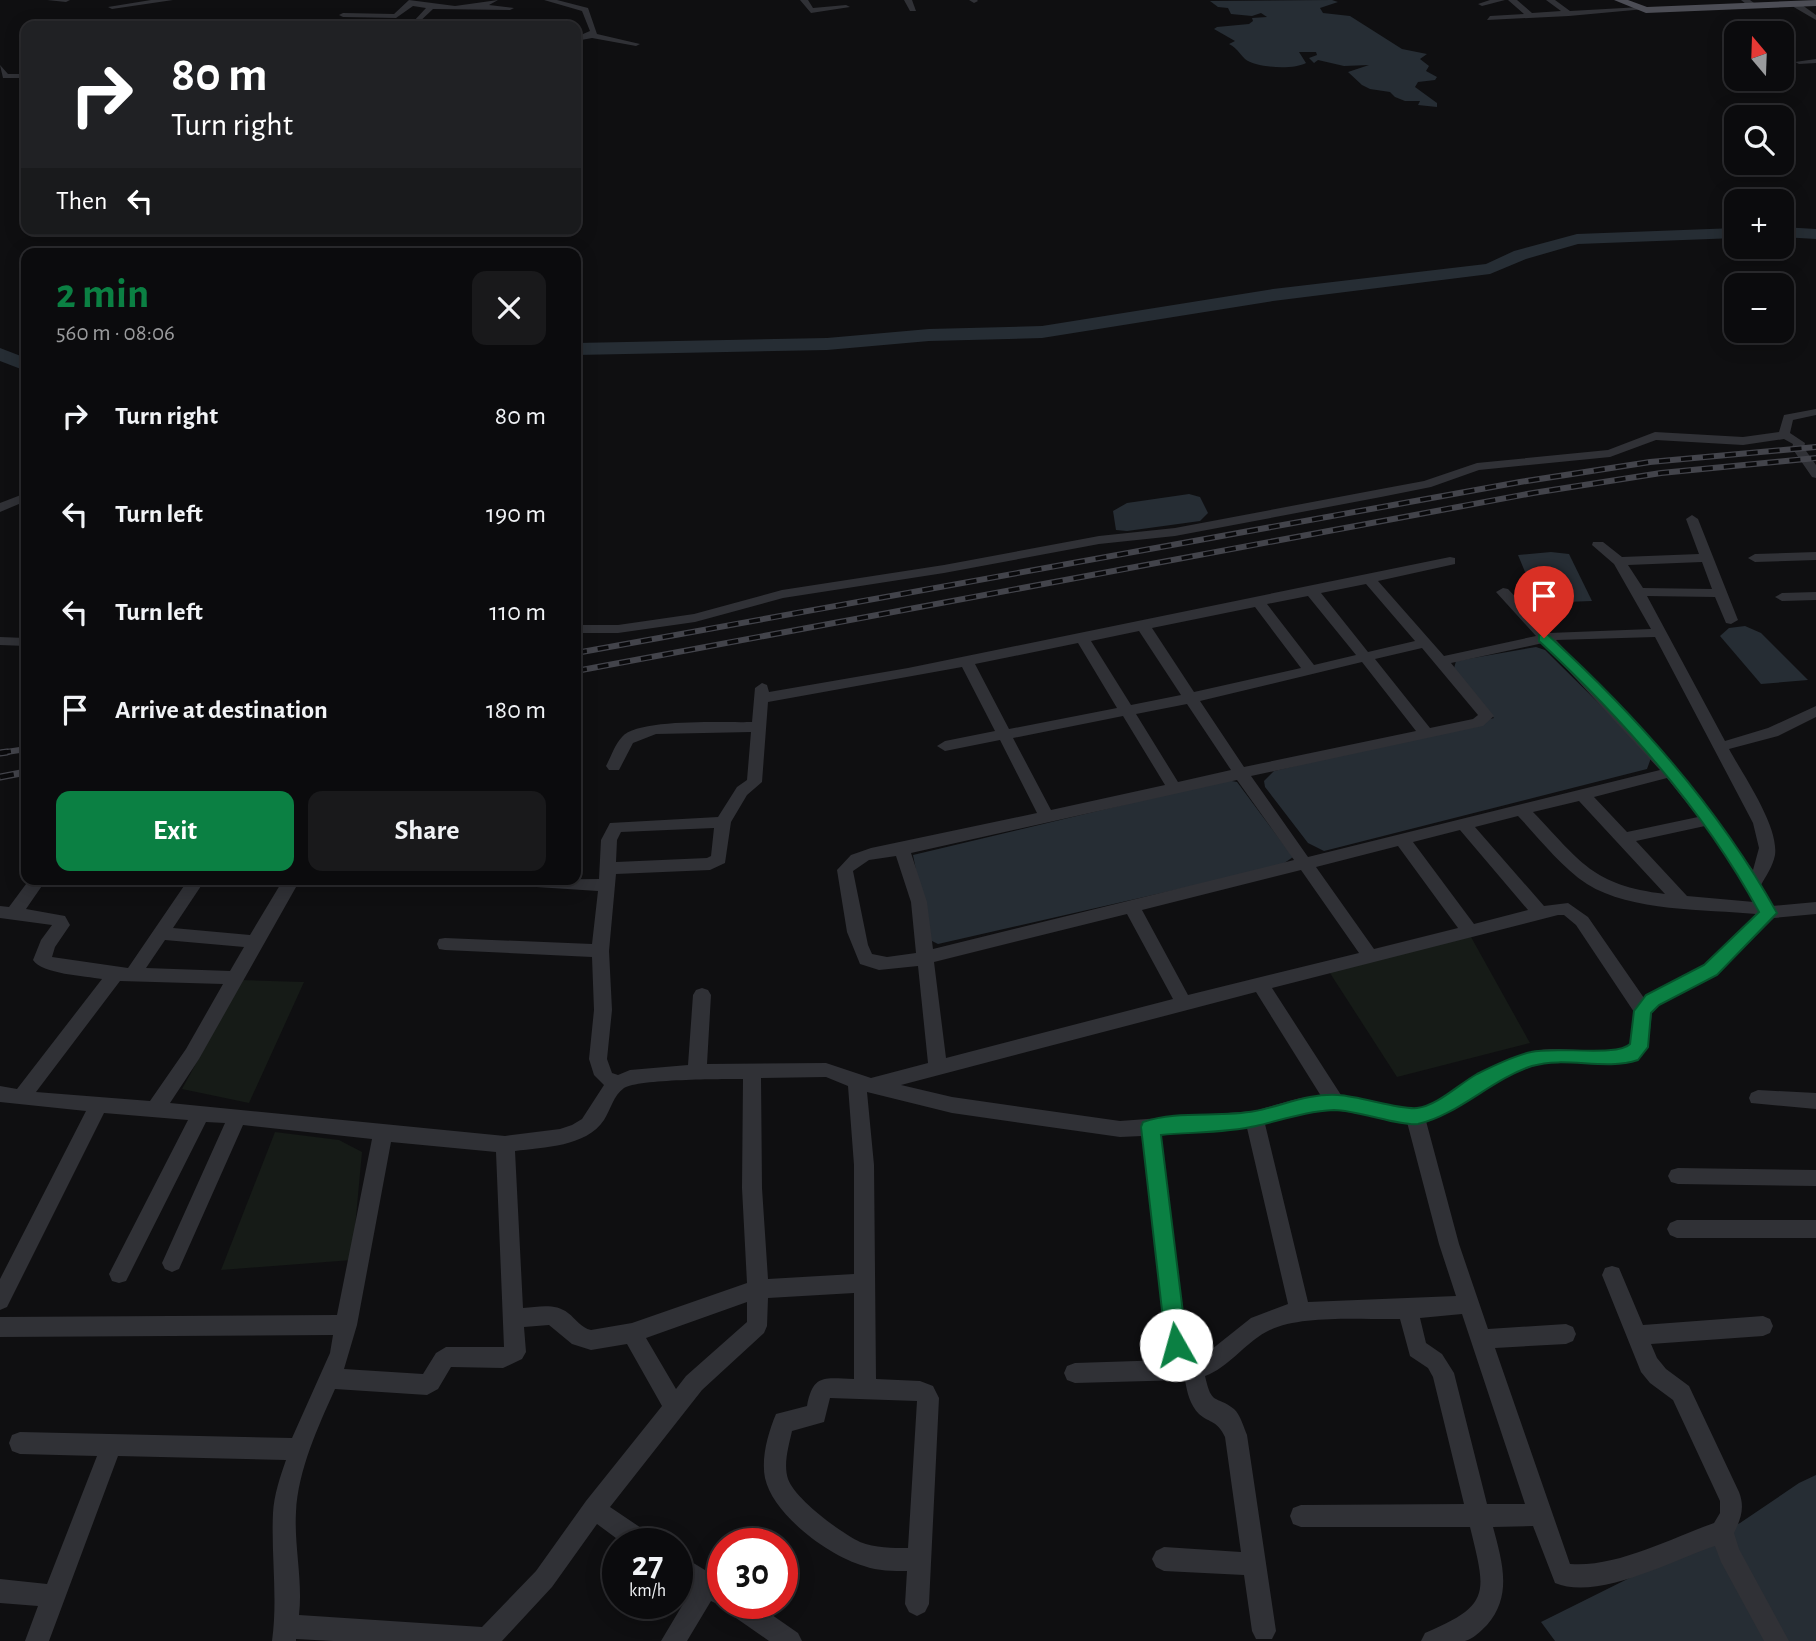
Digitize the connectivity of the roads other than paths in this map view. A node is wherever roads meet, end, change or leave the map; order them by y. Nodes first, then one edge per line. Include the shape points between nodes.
1 (51, 0) edge
2 (66, 0) edge
3 (169, 0) edge
4 (401, 0) edge
5 (494, 0) edge
6 (548, 0) edge
7 (804, 0) edge
8 (908, 0) edge
9 (1502, 0) edge
10 (1512, 0) edge
11 (1550, 0) edge
12 (1619, 0) edge
13 (1714, 0) edge
14 (412, 1) edge
15 (1749, 3) edge
16 (1816, 3) edge
17 (1482, 4) dead end
18 (1795, 4) junction
19 (846, 6) edge
20 (112, 7) dead end
21 (430, 7) junction
22 (479, 7) junction
23 (510, 8) dead end
24 (1723, 8) junction
25 (913, 9) dead end
26 (1641, 9) junction
27 (1569, 14) junction
28 (343, 15) dead end
29 (1531, 16) junction
30 (1490, 18) dead end
31 (1816, 18) edge
32 (418, 21) edge
33 (591, 36) junction
34 (581, 38) edge
35 (636, 44) dead end
36 (1816, 61) edge
37 (1799, 62) dead end
38 (0, 67) edge
39 (21, 76) edge
40 (3, 78) edge
41 (1816, 412) edge
42 (1784, 434) junction
43 (1816, 474) edge
44 (21, 499) edge
45 (0, 508) edge
46 (1692, 519) dead end
47 (1598, 545) dead end
48 (1816, 556) edge
49 (1707, 558) junction
50 (1755, 558) dead end
51 (1450, 561) dead end
52 (1619, 561) junction
53 (1369, 579) junction
54 (1311, 590) junction
55 (1503, 592) dead end
56 (1638, 592) junction
57 (1720, 593) junction
58 (1816, 596) edge
59 (1782, 597) dead end
60 (1257, 601) junction
61 (1731, 620) dead end
62 (1143, 625) junction
63 (581, 629) edge
64 (1659, 633) junction
65 (1082, 638) junction
66 (1544, 638) junction
67 (0, 640) edge
68 (21, 642) edge
69 (1426, 643) junction
70 (1365, 657) junction
71 (966, 661) junction
72 (1441, 661) junction
73 (1310, 669) junction
74 (1191, 698) junction
75 (1127, 710) junction
76 (1816, 711) edge
77 (757, 727) junction
78 (1427, 733) junction
79 (1006, 734) junction
80 (945, 746) dead end
81 (1720, 747) junction
82 (614, 766) dead end
83 (1672, 772) junction
84 (1241, 774) junction
85 (1173, 786) junction
86 (1584, 796) junction
87 (1522, 811) junction
88 (1047, 817) junction
89 (1709, 820) junction
90 (723, 822) junction
91 (1465, 824) junction
92 (1625, 838) junction
93 (1402, 839) junction
94 (902, 849) junction
95 (1306, 863) junction
96 (608, 868) junction
97 (581, 884) edge
98 (1753, 884) junction
99 (33, 885) edge
100 (194, 885) edge
101 (289, 885) edge
102 (606, 886) junction
103 (1681, 900) junction
104 (1132, 908) junction
105 (1816, 908) edge
106 (1767, 911) junction
107 (7, 913) edge
108 (1541, 914) junction
109 (1471, 932) junction
110 (160, 933) junction
111 (256, 942) junction
112 (445, 944) dead end
113 (600, 951) junction
114 (1370, 957) junction
115 (925, 958) junction
116 (123, 974) junction
117 (235, 978) junction
118 (1261, 985) junction
119 (702, 995) dead end
120 (1184, 1003) junction
121 (1643, 1011) junction
122 (938, 1068) junction
123 (697, 1072) junction
124 (752, 1072) junction
125 (618, 1083) junction
126 (864, 1083) junction
127 (0, 1094) edge
128 (21, 1098) junction
129 (1758, 1098) dead end
130 (1816, 1101) edge
131 (1335, 1102) junction
132 (98, 1106) junction
133 (155, 1109) junction
134 (201, 1113) junction
135 (237, 1116) junction
136 (1415, 1116) junction
137 (1254, 1119) junction
138 (1150, 1127) junction
139 (383, 1133) junction
140 (505, 1144) junction
141 (1678, 1176) dead end
142 (1816, 1178) edge
143 (1816, 1228) edge
144 (1677, 1229) dead end
145 (172, 1263) dead end
146 (119, 1274) dead end
147 (1612, 1275) dead end
148 (864, 1283) junction
149 (758, 1289) junction
150 (0, 1300) edge
151 (1469, 1304) junction
152 (1408, 1309) junction
153 (1300, 1312) junction
154 (514, 1319) junction
155 (347, 1325) junction
156 (1763, 1326) dead end
157 (0, 1327) edge
158 (632, 1333) junction
159 (1566, 1334) dead end
160 (1637, 1335) junction
161 (1481, 1339) junction
162 (1186, 1371) junction
163 (1075, 1373) dead end
164 (330, 1378) junction
165 (865, 1390) junction
166 (675, 1407) junction
167 (20, 1443) dead end
168 (112, 1444) junction
169 (300, 1450) junction
170 (593, 1509) junction
171 (1478, 1515) junction
172 (1542, 1515) junction
173 (1301, 1516) dead end
174 (621, 1528) edge
175 (1722, 1532) junction
176 (1164, 1559) dead end
177 (919, 1560) junction
178 (1254, 1564) junction
179 (0, 1591) edge
180 (55, 1595) junction
181 (707, 1601) edge
182 (917, 1604) dead end
183 (758, 1619) edge
184 (1264, 1631) dead end
185 (285, 1633) edge
186 (37, 1641) edge
187 (673, 1641) edge
188 (790, 1641) edge
189 (1433, 1641) edge
190 (1777, 1641) edge

1 - 2 street
3 - 20 street
4 - 14 street
5 - 22 street
6 - 33 street via 583,8 594,30
7 - 19 street via 810,10
8 - 25 street
9 - 17 street
10 - 29 street
11 - 27 street
12 - 26 main road
13 - 24 street
14 - 21 street
14 - 28 street via 394,16
15 - 18 main road
15 - 24 main road
16 - 18 main road
18 - 31 street
21 - 22 street
21 - 32 street
22 - 23 street
24 - 26 main road
26 - 27 street
27 - 29 street
29 - 30 street
33 - 34 street
33 - 35 street
36 - 37 street
38 - 40 street
39 - 40 street
41 - 42 street via 1788,417
42 - 43 street via 1799,443
42 - 63 street via 1743,441 1655,436 1611,453 1477,467 1427,484 1175,532 1099,540 782,594 695,618 618,629
44 - 45 street
46 - 49 street
47 - 52 street
48 - 50 street
49 - 52 street
49 - 57 street
51 - 53 street
52 - 56 street
53 - 54 street
53 - 69 street
54 - 60 street
54 - 70 street
55 - 66 street
56 - 57 street
56 - 64 street
57 - 61 street
58 - 59 street
60 - 62 street
60 - 73 street
62 - 65 street
62 - 74 street
64 - 66 street
64 - 81 street
65 - 71 street
65 - 75 street
66 - 72 street
66 - 83 street
67 - 68 street
69 - 70 street
69 - 72 street
70 - 73 street
70 - 78 street
71 - 77 street via 762,693
71 - 79 street
72 - 78 street via 1487,716 1478,723
73 - 74 street
74 - 75 street
74 - 84 street
75 - 79 street
75 - 85 street
76 - 81 street via 1773,732
77 - 82 street via 645,732 626,740
77 - 90 street via 754,782 742,791
78 - 84 street
79 - 80 street
79 - 88 street
81 - 98 street via 1769,843
83 - 86 street
83 - 89 street
84 - 85 street
84 - 95 street
85 - 88 street
86 - 87 street
86 - 92 street
87 - 91 street
87 - 103 street via 1593,881 1609,890
88 - 94 street
89 - 92 street
89 - 98 street
90 - 96 street via 722,853 715,862
90 - 96 street via 616,827 609,840
91 - 93 street
91 - 108 street
92 - 103 street
93 - 95 street
93 - 109 street
94 - 115 street via 919,902
94 - 115 street via 856,859 845,870 860,950 865,959 879,963
95 - 104 street
95 - 114 street
96 - 102 street
97 - 102 street
98 - 106 street
99 - 107 street
100 - 110 street
101 - 111 street
102 - 113 street
103 - 106 street
104 - 115 street
104 - 120 street
105 - 106 street
106 - 121 street via 1710,970 1653,1000
107 - 116 street via 59,920 62,925 42,960
108 - 109 street
108 - 121 street via 1564,909 1576,916
109 - 114 street
110 - 111 street
110 - 116 street
111 - 117 street
112 - 113 street
113 - 125 street via 603,1010 598,1059 606,1078
114 - 118 street
115 - 122 street
116 - 117 street
116 - 128 street
117 - 133 street
118 - 120 street
118 - 131 street
119 - 123 street
120 - 122 street
121 - 136 street via 1639,1047 1632,1055 1531,1059
122 - 126 street
123 - 124 street
123 - 125 street
124 - 126 street via 825,1070
124 - 149 street
125 - 140 street via 594,1119 578,1131
126 - 138 street via 952,1105 1120,1129
126 - 148 street
127 - 128 street
128 - 132 street
129 - 130 street
131 - 136 street
131 - 137 street
132 - 133 street
132 - 150 street
133 - 134 street
134 - 135 street
134 - 146 street
135 - 139 street
135 - 145 street
136 - 151 street
137 - 138 street
137 - 153 street
138 - 162 street
139 - 140 street
139 - 155 street
140 - 154 street
141 - 142 street
143 - 144 street
147 - 160 street
148 - 149 street
148 - 165 street
149 - 158 street
149 - 166 street via 757,1326 694,1383
151 - 152 street
151 - 161 street
152 - 153 street
152 - 171 street via 1417,1349 1443,1373
153 - 162 street via 1272,1317 1208,1365
154 - 158 street via 549,1315 579,1337 591,1340
154 - 164 street via 516,1352 510,1356 446,1357 427,1385
155 - 157 street
155 - 164 street
156 - 160 street
158 - 166 street
159 - 161 street
160 - 175 street via 1652,1370 1681,1393 1731,1500 1731,1515
161 - 172 street
162 - 163 street
162 - 178 street via 1204,1405 1227,1417 1236,1435
164 - 169 street
165 - 177 street via 920,1391 928,1398
165 - 177 street via 825,1388 816,1415 784,1422 777,1483 802,1513 842,1546 884,1558
166 - 170 street
167 - 168 street
168 - 169 street
168 - 180 street
169 - 185 street via 284,1514
170 - 174 street
170 - 185 street via 544,1579 487,1639
171 - 172 street
171 - 173 street
171 - 189 street via 1492,1569 1491,1597 1476,1620 1455,1635
172 - 175 street via 1558,1568 1568,1577 1644,1562
175 - 190 street via 1729,1554
176 - 178 street
177 - 182 street
178 - 184 street
179 - 180 street
180 - 186 street
181 - 187 street
183 - 188 street

